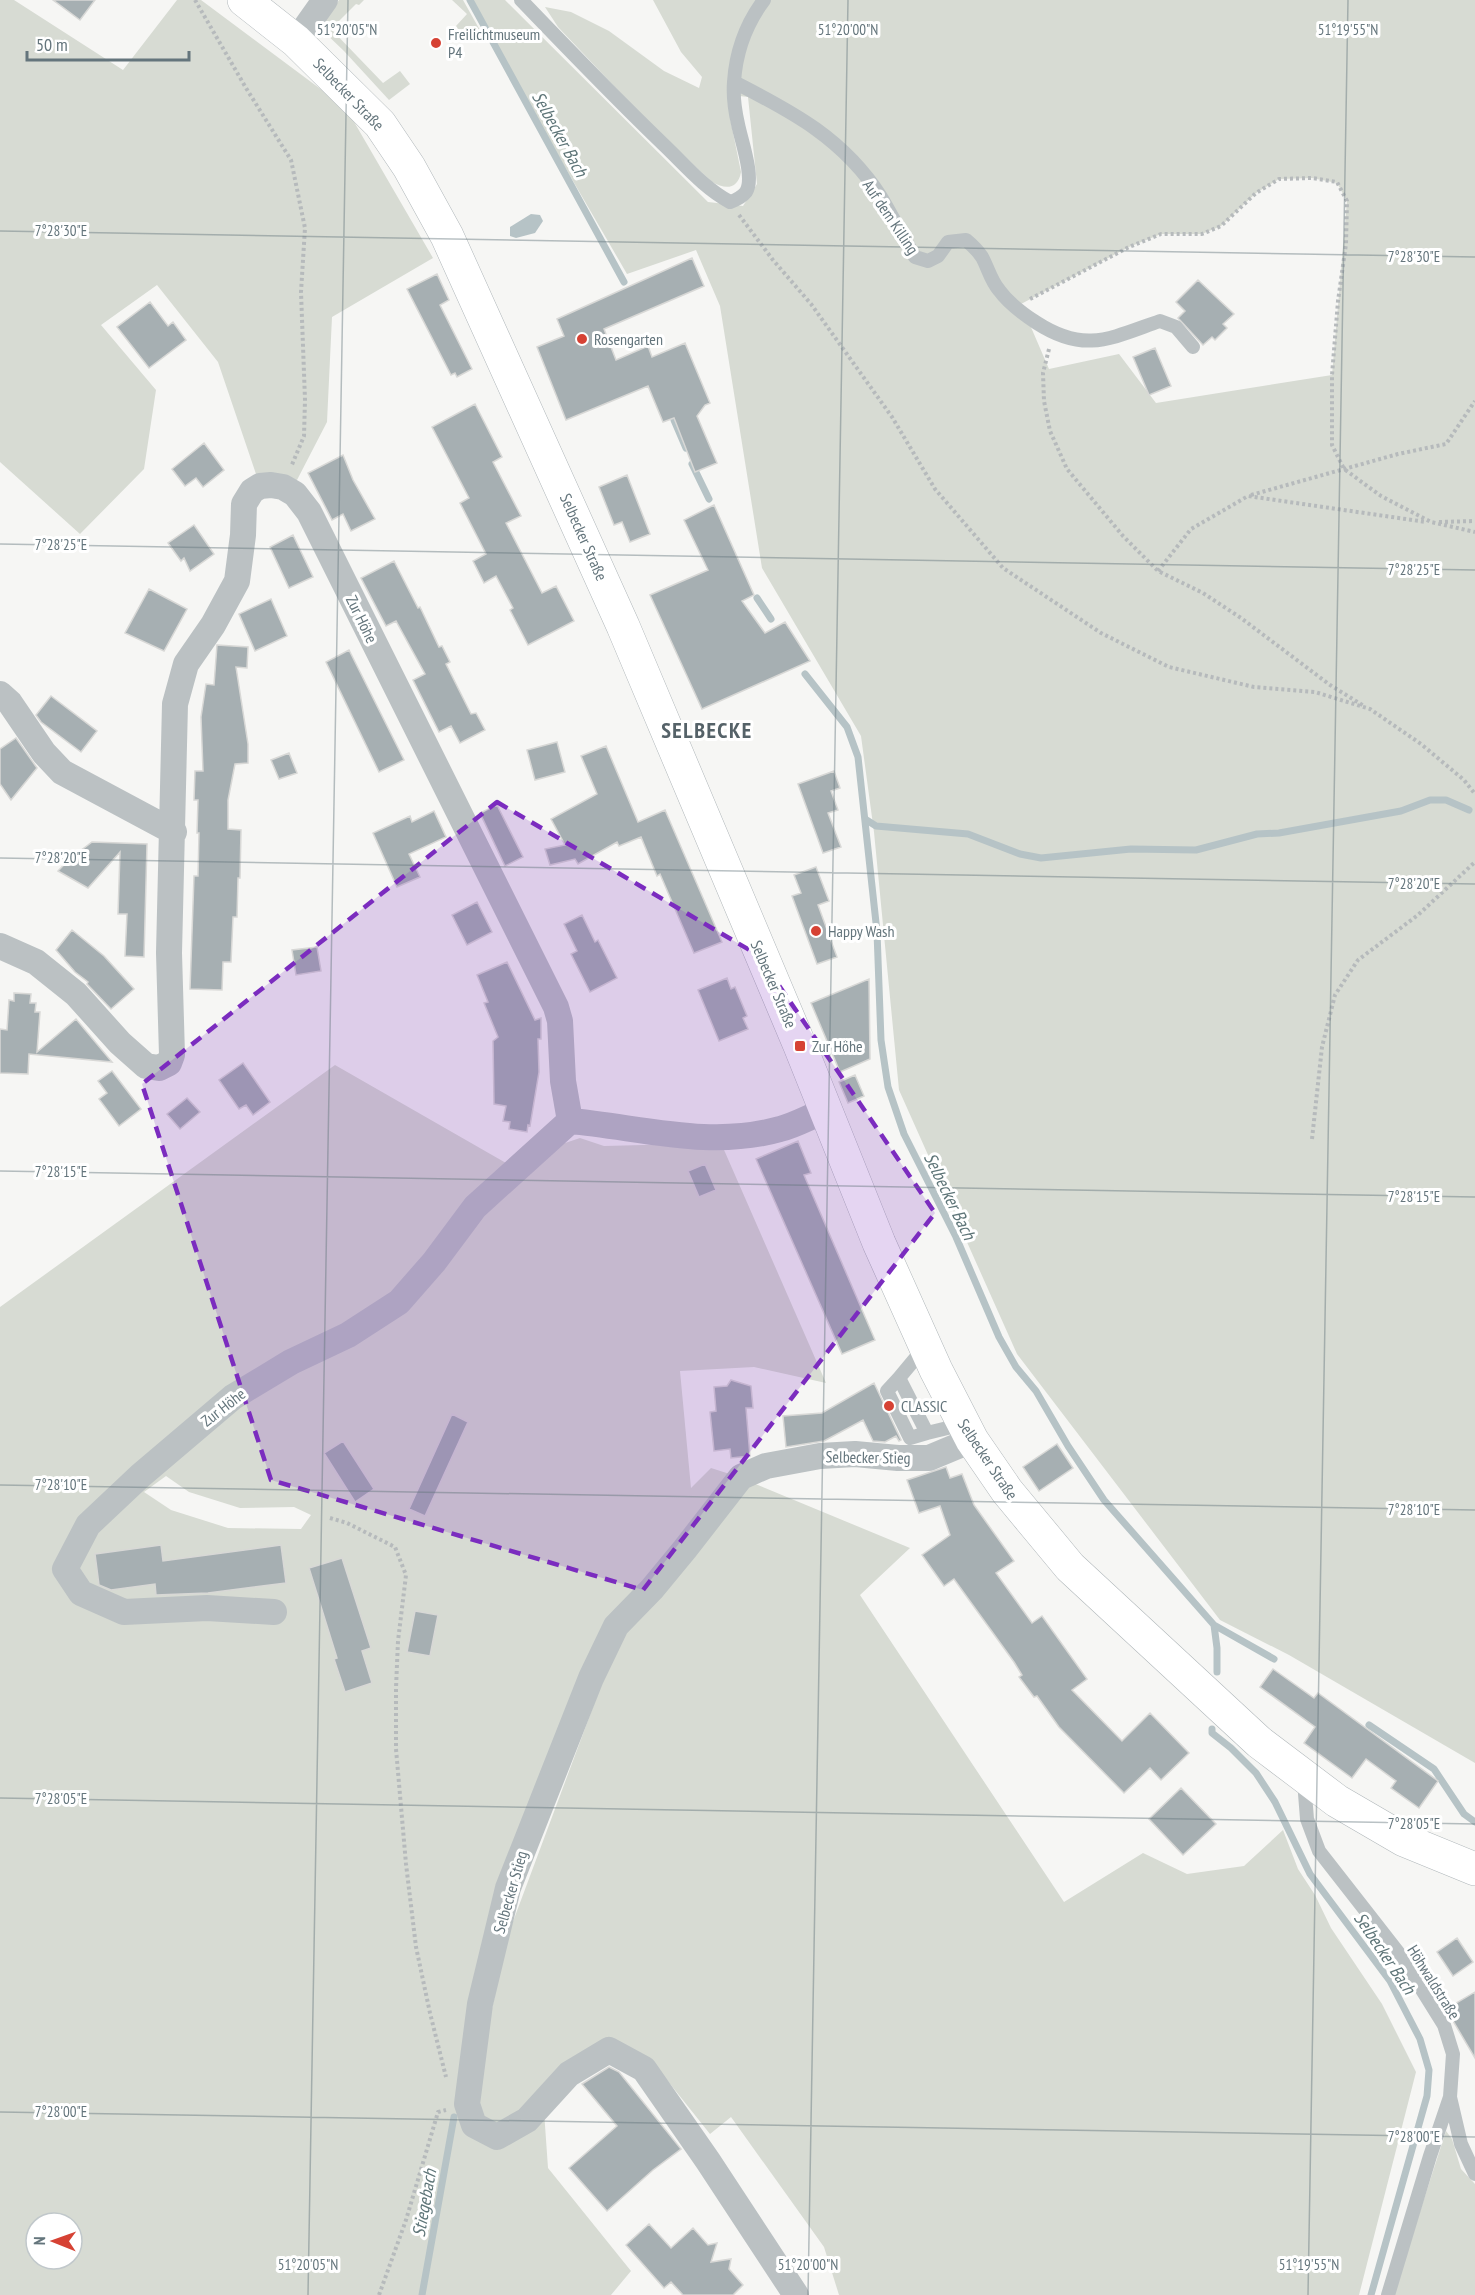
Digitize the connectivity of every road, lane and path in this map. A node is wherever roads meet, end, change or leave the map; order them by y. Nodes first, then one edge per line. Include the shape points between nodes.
1 (195, 0) edge
2 (244, 0) edge
3 (326, 0) edge
4 (521, 0) edge
5 (764, 0) edge
6 (296, 41) junction
7 (734, 82) junction
8 (730, 202) junction
9 (1021, 313) junction
10 (1054, 334) junction
11 (1193, 347) dead end
12 (1475, 401) edge
13 (1344, 469) junction
14 (283, 487) junction
15 (1248, 496) junction
16 (1475, 521) edge
17 (1431, 522) junction
18 (1475, 532) edge
19 (1158, 571) junction
20 (0, 694) edge
21 (1370, 709) junction
22 (1475, 794) edge
23 (174, 832) junction
24 (1475, 862) edge
25 (0, 946) edge
26 (826, 1110) junction
27 (570, 1121) junction
28 (1312, 1139) dead end
29 (925, 1347) junction
30 (968, 1432) junction
31 (330, 1518) dead end
32 (274, 1612) dead end
33 (1303, 1775) junction
34 (1475, 1869) edge
35 (1450, 2097) junction
36 (466, 2104) junction
37 (1475, 2174) edge
38 (379, 2295) edge
39 (796, 2295) edge
40 (1388, 2295) edge

1 - 14 path via 291,160 305,228 301,292 304,436
2 - 6 main road, Selbecker Straße
3 - 6 street
4 - 8 lane via 695,175
5 - 7 lane via 749,21
6 - 26 main road, Selbecker Straße via 380,124 447,236 628,636
7 - 8 lane via 737,121 750,177 747,191
7 - 9 lane, Auf dem Killing via 782,106 834,141 880,197 915,257 928,261 938,256 948,242 966,240 981,255 997,289
8 - 21 path via 812,304 892,417 935,489 1003,567 1101,633 1169,667 1254,687 1315,692
9 - 10 lane, Auf dem Killing
9 - 13 path via 1020,304 1161,234 1202,234 1221,226 1256,193 1279,178 1337,182 1347,201 1334,354 1332,445
10 - 11 lane, Auf dem Killing via 1092,341 1160,321 1176,327
10 - 19 path via 1043,373 1044,401 1050,431 1066,469
12 - 13 path via 1446,444
13 - 15 path
13 - 17 path via 1381,496
14 - 23 street via 260,486 244,504 237,581 186,664 175,704
14 - 27 street, Zur Höhe via 296,494 309,512 556,1007
15 - 17 path
15 - 19 path via 1191,529
16 - 17 path
17 - 18 path
19 - 21 path via 1203,593 1330,685
20 - 23 street via 62,772
21 - 22 path via 1420,744
23 - 25 street via 169,1063 159,1068 146,1066 76,994 36,962
24 - 28 path via 1418,915 1358,960 1335,995 1322,1047
26 - 27 street via 779,1130 734,1136 668,1135
26 - 29 main road, Selbecker Straße
27 - 32 street, Zur Höhe via 475,1207 399,1302 348,1335 291,1362 233,1397 88,1525 65,1569 81,1593 124,1612 207,1608
29 - 30 main road, Selbecker Straße
29 - 30 lane via 899,1378 927,1433
30 - 33 main road, Selbecker Straße via 1007,1491 1083,1580 1259,1742
30 - 36 street, Selbecker Stieg via 929,1458 820,1456 766,1466 741,1477 659,1581 616,1626 591,1677 508,1888 480,2004
31 - 36 path via 395,1548 406,1575 398,1641 396,1749 406,1864 416,1947 447,2082
33 - 34 main road, Selbecker Straße via 1336,1801 1404,1840
33 - 35 lane, Höhwaldstraße via 1307,1819 1319,1851 1401,1956 1444,2025 1453,2054
35 - 37 lane via 1461,2144
35 - 40 lane, Höhwaldstraße
36 - 38 path via 438,2112
36 - 39 street via 474,2125 497,2137 527,2120 569,2074 609,2050 644,2069

